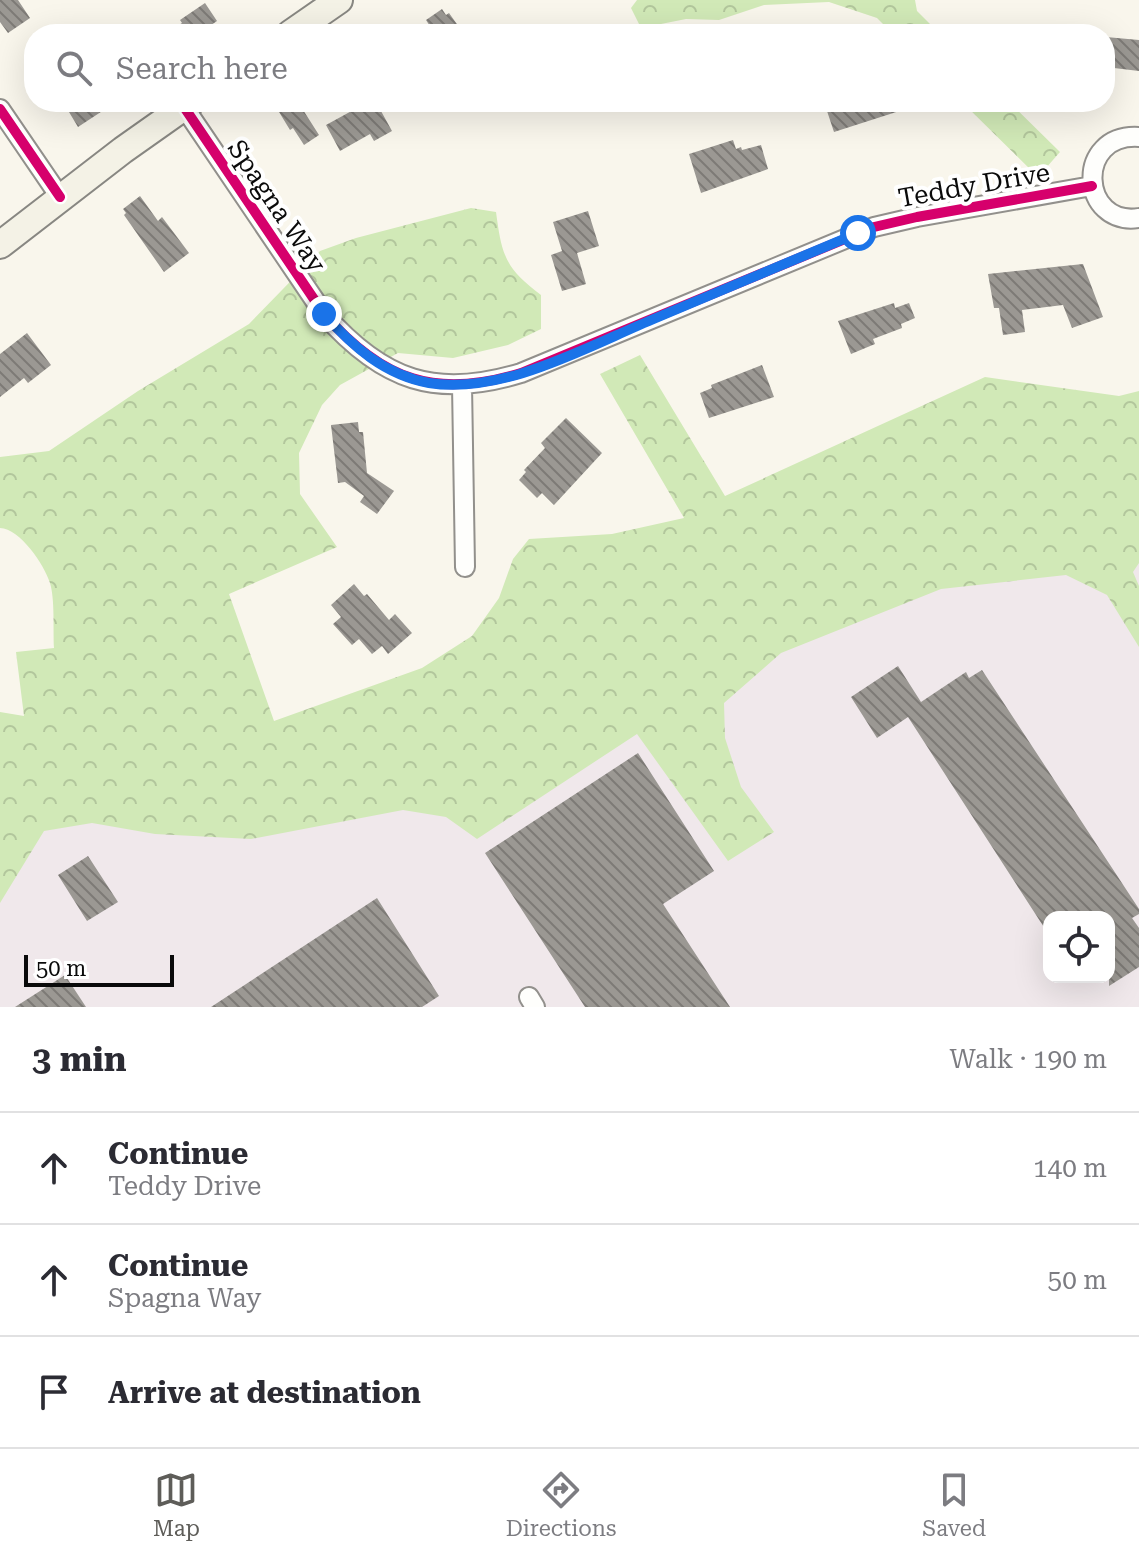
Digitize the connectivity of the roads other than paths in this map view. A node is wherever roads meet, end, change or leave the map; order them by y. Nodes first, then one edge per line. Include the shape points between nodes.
1 (339, 0) edge
2 (304, 24) edge
3 (0, 109) edge
4 (177, 112) edge
5 (192, 112) edge
6 (1139, 137) edge
7 (1092, 186) junction
8 (60, 197) junction
9 (1139, 218) edge
10 (0, 245) edge
11 (462, 385) junction
12 (465, 567) dead end

1 - 2 main road
3 - 8 street
4 - 8 main road
5 - 11 street, Spagna Way via 324,314 349,342 404,376
6 - 7 street via 1116,139 1104,147 1096,159
7 - 9 street via 1107,210
7 - 11 street, Teddy Drive via 874,227 521,373
8 - 10 main road
11 - 12 street

